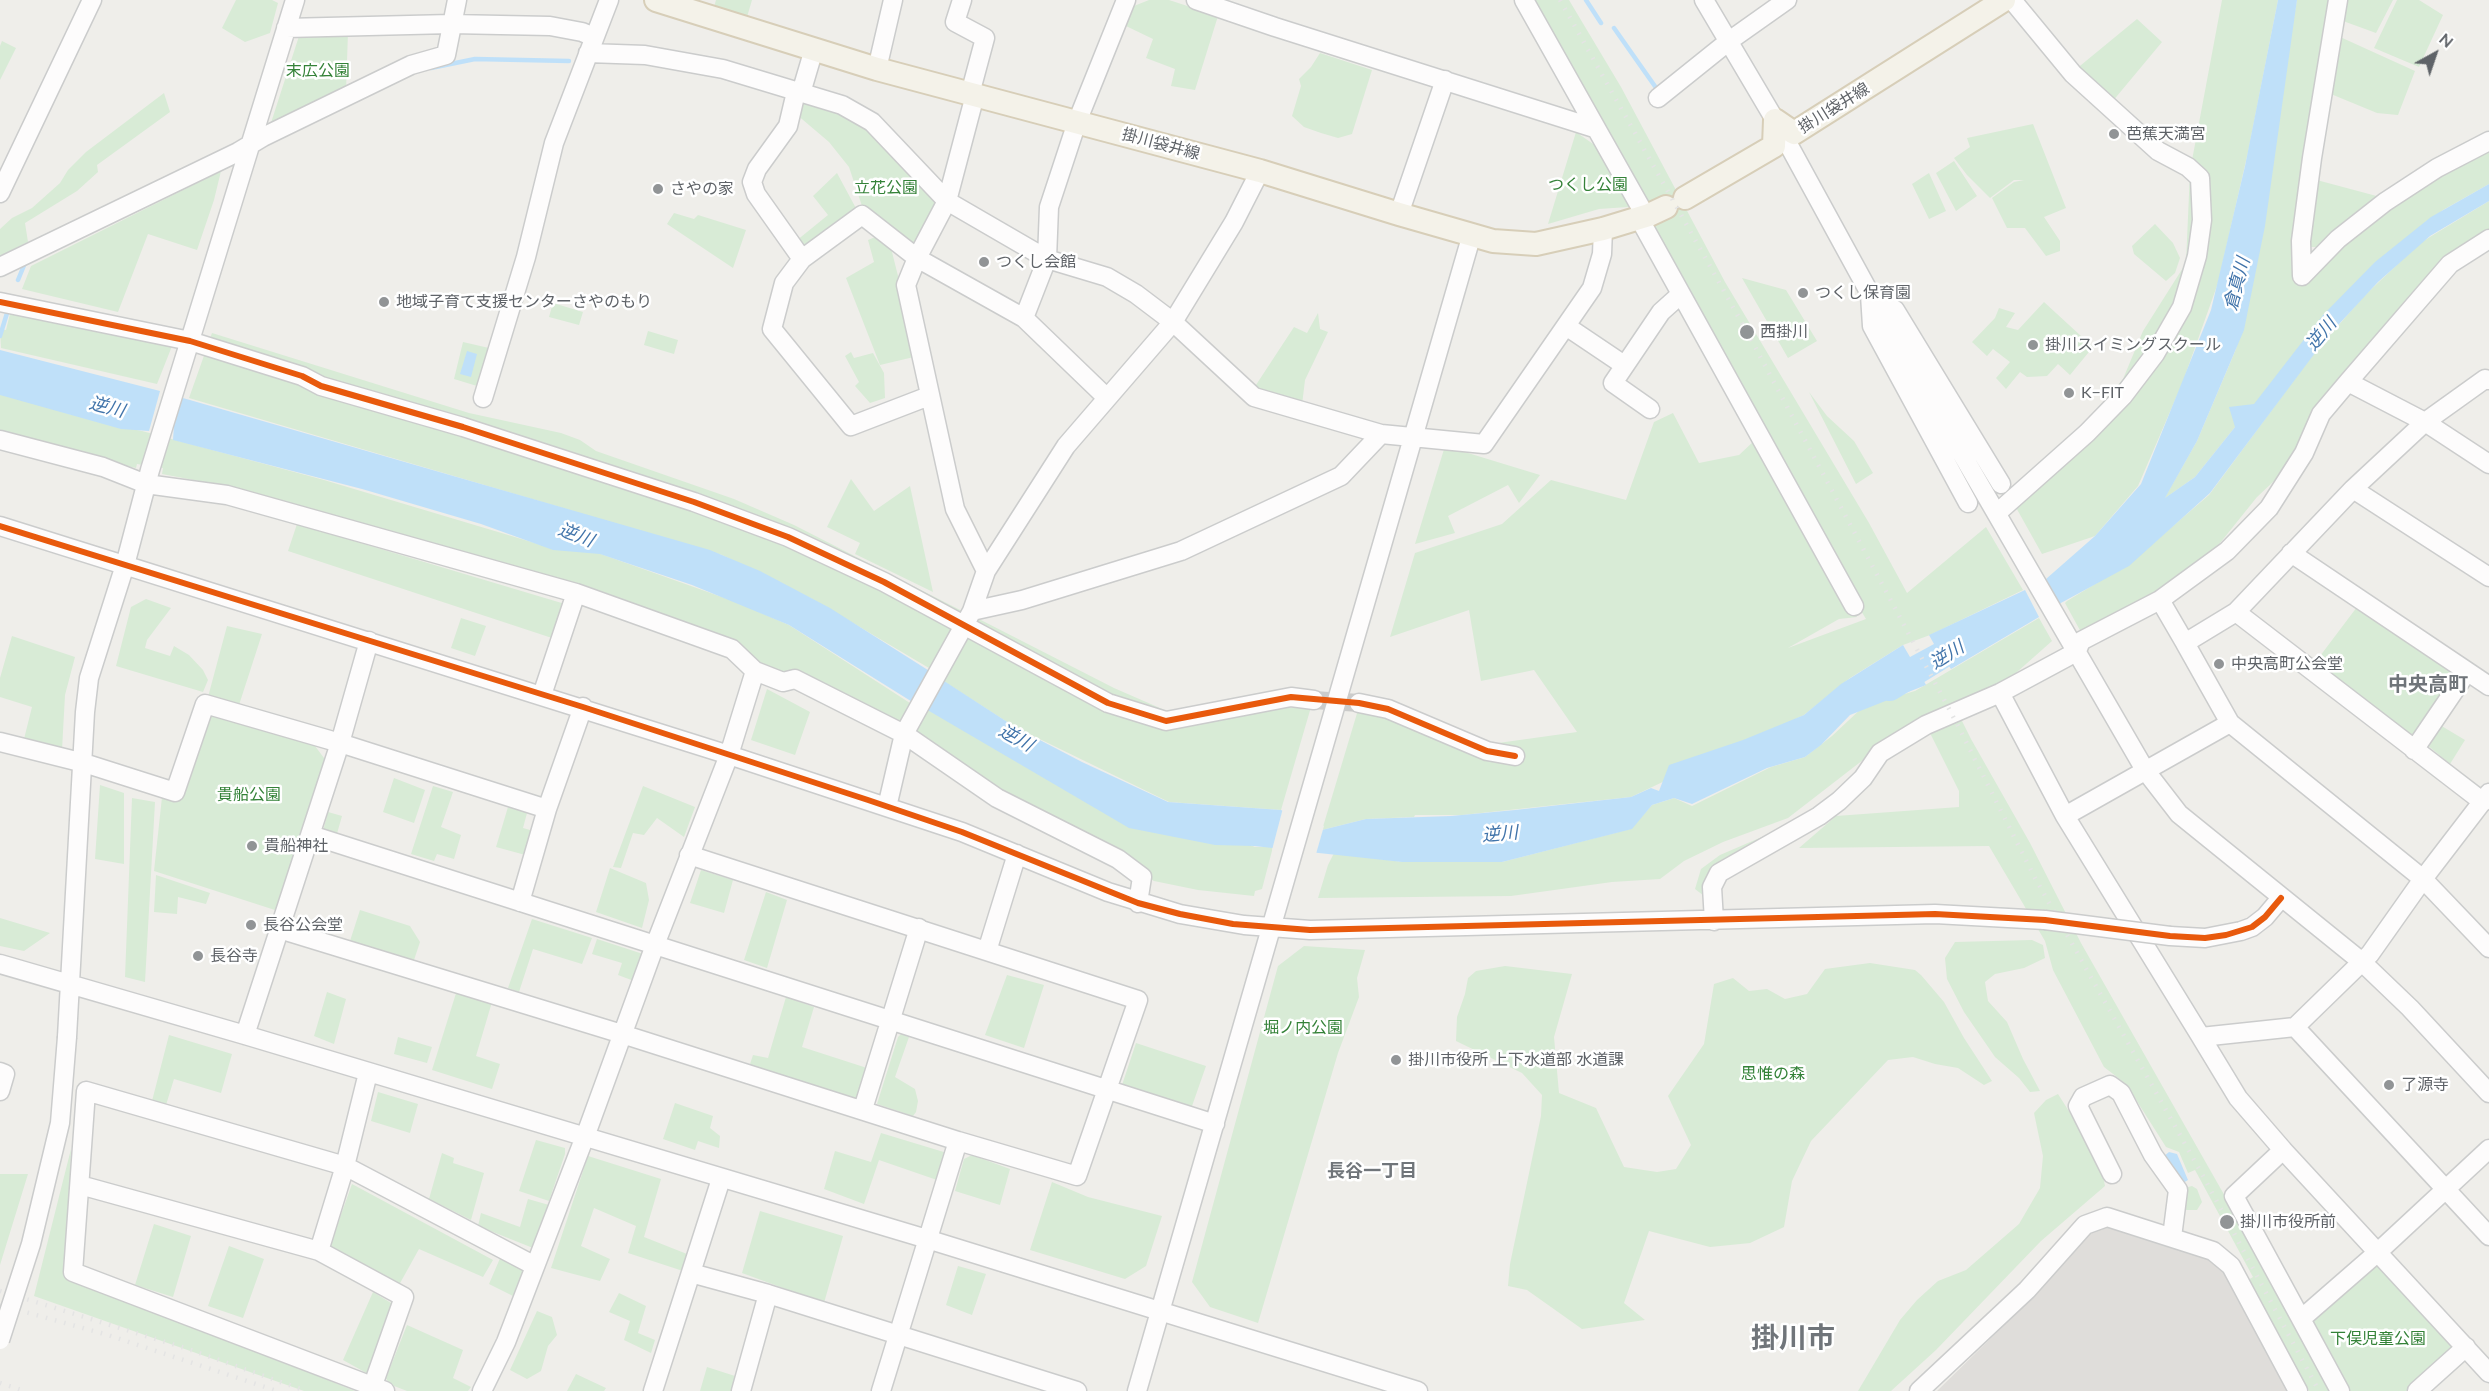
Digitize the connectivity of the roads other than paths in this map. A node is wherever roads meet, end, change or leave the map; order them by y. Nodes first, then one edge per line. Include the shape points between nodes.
1 (92, 0) edge
2 (295, 0) edge
3 (457, 0) edge
4 (609, 0) edge
5 (656, 0) edge
6 (893, 0) edge
7 (962, 0) edge
8 (1126, 0) edge
9 (1196, 0) edge
10 (1524, 0) edge
11 (1704, 0) edge
12 (1786, 0) edge
13 (2004, 0) edge
14 (2012, 0) edge
15 (2338, 0) edge
16 (452, 24) junction
17 (286, 28) junction
18 (1729, 41) junction
19 (591, 45) junction
20 (814, 49) junction
21 (877, 69) junction
22 (1445, 80) junction
23 (798, 93) junction
24 (973, 95) junction
25 (1658, 98) dead end
26 (1775, 120) junction
27 (1077, 122) junction
28 (1594, 128) junction
29 (2489, 141) edge
30 (251, 145) junction
31 (1260, 171) junction
32 (0, 193) edge
33 (947, 201) junction
34 (1659, 210) junction
35 (1399, 214) junction
36 (1603, 229) junction
37 (1472, 234) junction
38 (2489, 239) edge
39 (917, 258) junction
40 (802, 259) junction
41 (1047, 259) junction
42 (0, 267) edge
43 (1681, 294) junction
44 (1870, 295) junction
45 (0, 302) edge
46 (1024, 318) junction
47 (1173, 322) junction
48 (1566, 326) junction
49 (189, 346) junction
50 (1624, 365) junction
51 (2489, 380) edge
52 (2348, 382) junction
53 (930, 396) junction
54 (1106, 397) junction
55 (483, 398) dead end
56 (1650, 409) dead end
57 (2425, 422) junction
58 (1381, 434) junction
59 (1413, 438) junction
60 (0, 440) edge
61 (2489, 464) edge
62 (148, 477) junction
63 (2001, 484) dead end
64 (2353, 489) junction
65 (1968, 503) dead end
66 (1999, 515) junction
67 (0, 525) edge
68 (2291, 553) junction
69 (125, 565) junction
70 (986, 571) junction
71 (2489, 577) edge
72 (576, 593) junction
73 (2160, 600) junction
74 (1854, 606) dead end
75 (2236, 612) junction
76 (967, 618) junction
77 (369, 641) junction
78 (2185, 643) junction
79 (2074, 646) junction
80 (755, 671) junction
81 (2467, 672) junction
82 (2489, 686) edge
83 (2000, 693) junction
84 (542, 695) junction
85 (1314, 700) tunnel mouth
86 (1359, 703) tunnel mouth
87 (583, 707) junction
88 (2230, 723) junction
89 (904, 734) junction
90 (0, 742) edge
91 (340, 743) junction
92 (2414, 750) junction
93 (729, 755) junction
94 (1515, 756) dead end
95 (84, 763) junction
96 (2145, 770) junction
97 (2485, 806) edge
98 (887, 807) junction
99 (548, 809) junction
100 (2065, 816) junction
101 (311, 835) junction
102 (1017, 854) junction
103 (689, 855) junction
104 (2423, 879) junction
105 (2281, 898) junction
106 (520, 902) junction
107 (1138, 903) junction
108 (1714, 921) junction
109 (920, 928) junction
110 (1271, 928) junction
111 (279, 929) junction
112 (655, 945) junction
113 (2488, 945) edge
114 (987, 951) junction
115 (2362, 962) junction
116 (0, 964) edge
117 (70, 984) junction
118 (889, 1021) junction
119 (2295, 1027) junction
120 (622, 1034) junction
121 (245, 1035) junction
122 (2200, 1037) junction
123 (0, 1072) edge
124 (368, 1073) junction
125 (1108, 1089) junction
126 (0, 1091) edge
127 (2489, 1093) edge
128 (862, 1109) junction
129 (1215, 1124) junction
130 (585, 1136) junction
131 (958, 1141) junction
132 (2489, 1149) edge
133 (2283, 1150) junction
134 (345, 1166) junction
135 (2112, 1174) dead end
136 (721, 1179) junction
137 (80, 1185) junction
138 (2445, 1190) junction
139 (2489, 1236) edge
140 (2172, 1237) junction
141 (927, 1239) junction
142 (319, 1251) junction
143 (2378, 1252) junction
144 (535, 1266) junction
145 (691, 1273) junction
146 (768, 1294) junction
147 (1161, 1312) junction
148 (2301, 1319) junction
149 (898, 1336) junction
150 (0, 1340) edge
151 (2466, 1347) junction
152 (2489, 1373) edge
153 (379, 1388) edge
154 (482, 1391) edge
155 (653, 1391) edge
156 (741, 1391) edge
157 (881, 1391) edge
158 (1077, 1391) edge
159 (1137, 1391) edge
160 (1418, 1391) edge
161 (1919, 1391) edge
162 (2298, 1391) edge
163 (2340, 1391) edge
164 (2417, 1391) edge

1 - 32 street
2 - 17 street
3 - 16 street
4 - 19 street
5 - 20 main road, 掛川袋井線
6 - 21 street
7 - 24 street via 955,22 985,38
8 - 27 street
9 - 22 street
10 - 28 street
11 - 18 street
12 - 18 street
13 - 26 main road, 掛川袋井線 via 1794,133
14 - 66 street via 2073,74 2158,151 2200,178 2202,220 2197,256 2182,307 2155,354 2123,396
15 - 29 street via 2309,178 2301,241 2302,276 2338,239 2385,202 2437,168
16 - 17 street
16 - 19 street via 550,26 582,32
16 - 30 street via 446,56 411,65
17 - 30 street
18 - 25 street
18 - 26 street
19 - 23 street via 723,69
19 - 55 street via 554,143 526,257
20 - 21 main road, 掛川袋井線
20 - 23 street
21 - 24 main road, 掛川袋井線
22 - 28 street
22 - 35 street
23 - 33 street via 842,105 872,122
23 - 40 street via 788,126 752,182 756,194
24 - 27 main road, 掛川袋井線
24 - 33 street
26 - 34 main road, 掛川袋井線 via 1774,146
26 - 44 street
27 - 31 main road, 掛川袋井線
27 - 41 street via 1049,207
28 - 34 street
30 - 42 street
30 - 49 street
31 - 35 main road, 掛川袋井線
31 - 47 street
33 - 39 street
33 - 41 street
34 - 36 main road, 掛川袋井線
34 - 43 street
35 - 37 main road, 掛川袋井線
36 - 37 main road, 掛川袋井線 via 1536,244 1493,241
36 - 48 street via 1602,254 1592,288
37 - 59 street
38 - 52 street via 2450,264
39 - 40 street via 862,215
39 - 46 street
39 - 53 street via 906,285
40 - 53 street via 784,283 772,329 851,426
41 - 46 street
41 - 47 street via 1107,277
43 - 50 street via 1661,312
43 - 74 street
44 - 63 street via 1895,310
44 - 65 street via 1872,326
44 - 66 street
45 - 49 street
46 - 54 street
47 - 54 street
47 - 58 street via 1254,397
48 - 50 street
48 - 59 street via 1484,444
49 - 62 street
49 - 76 street via 302,376 321,386 463,427 714,509 788,537
50 - 56 street via 1613,383
51 - 57 street via 2485,379
52 - 57 street
52 - 73 street via 2321,414 2304,453 2269,508 2227,550
53 - 70 street via 956,509
54 - 70 street via 1066,446
57 - 61 street
57 - 64 street
58 - 59 street
58 - 76 street via 1341,476 1181,551
59 - 110 street
60 - 62 street
62 - 69 street
62 - 72 street via 227,495
64 - 68 street
64 - 71 street
66 - 79 street
67 - 69 street
68 - 75 street
68 - 81 street
69 - 77 street
69 - 95 street via 89,678
70 - 76 street
72 - 80 street via 732,649
72 - 84 street
73 - 78 street
73 - 79 street
75 - 78 street
75 - 92 street
76 - 85 street via 1108,703 1166,721 1291,697
76 - 89 street
77 - 84 street
77 - 91 street
78 - 88 street
79 - 83 street
79 - 96 street
80 - 89 street via 783,682 795,679
80 - 93 street
81 - 82 street
81 - 92 street
83 - 100 street
83 - 108 street via 1926,725 1880,753 1863,778 1819,816 1719,873 1712,887
84 - 87 street
86 - 94 street via 1388,709 1487,751
87 - 93 street
87 - 99 street
88 - 96 street
88 - 104 street
89 - 98 street
89 - 107 street via 997,798 1134,871 1142,877
90 - 95 street
91 - 95 street via 205,704 175,792
91 - 99 street
91 - 101 street
92 - 97 street
93 - 98 street
93 - 103 street
95 - 117 street
96 - 100 street
96 - 105 street via 2179,814
97 - 104 street
98 - 102 street
99 - 106 street
100 - 122 street
101 - 106 street
101 - 111 street
102 - 107 street
102 - 114 street
103 - 109 street
103 - 112 street
104 - 113 street
104 - 115 street
105 - 108 street, bridge via 2252,927 2205,938 2045,920 1935,914
105 - 115 street
106 - 112 street
107 - 110 street via 1180,914
108 - 110 street
109 - 114 street
109 - 118 street
110 - 129 street
111 - 120 street
111 - 121 street
112 - 118 street
112 - 120 street
114 - 125 street via 1138,1000
115 - 119 street
115 - 127 street
116 - 117 street
117 - 121 street
117 - 150 street, bridge via 60,1124 31,1244
118 - 125 street
118 - 128 street
119 - 122 street
119 - 138 street
120 - 128 street
120 - 130 street
121 - 124 street
122 - 133 street via 2238,1098
123 - 126 street via 5,1074
124 - 130 street
124 - 134 street
125 - 129 street
125 - 131 street via 1077,1176
128 - 131 street
129 - 147 street
130 - 136 street
130 - 144 street
131 - 141 street
132 - 138 street
133 - 143 street
133 - 148 street via 2234,1196
134 - 137 street via 86,1091
134 - 142 street
134 - 144 street
135 - 140 street via 2078,1106 2083,1097 2110,1085 2121,1094 2153,1155 2178,1190
136 - 141 street
136 - 145 street
137 - 142 street
137 - 153 street via 73,1272
138 - 139 street
138 - 143 street
140 - 161 street via 2107,1217 2085,1225 2027,1290
140 - 162 street via 2213,1251 2231,1266
141 - 147 street
141 - 149 street
142 - 153 street via 404,1297
143 - 148 street
143 - 151 street
144 - 154 street
145 - 146 street
145 - 155 street
146 - 149 street
146 - 156 street
147 - 159 street
147 - 160 street
148 - 163 street
149 - 157 street
149 - 158 street
151 - 152 street
151 - 164 street

